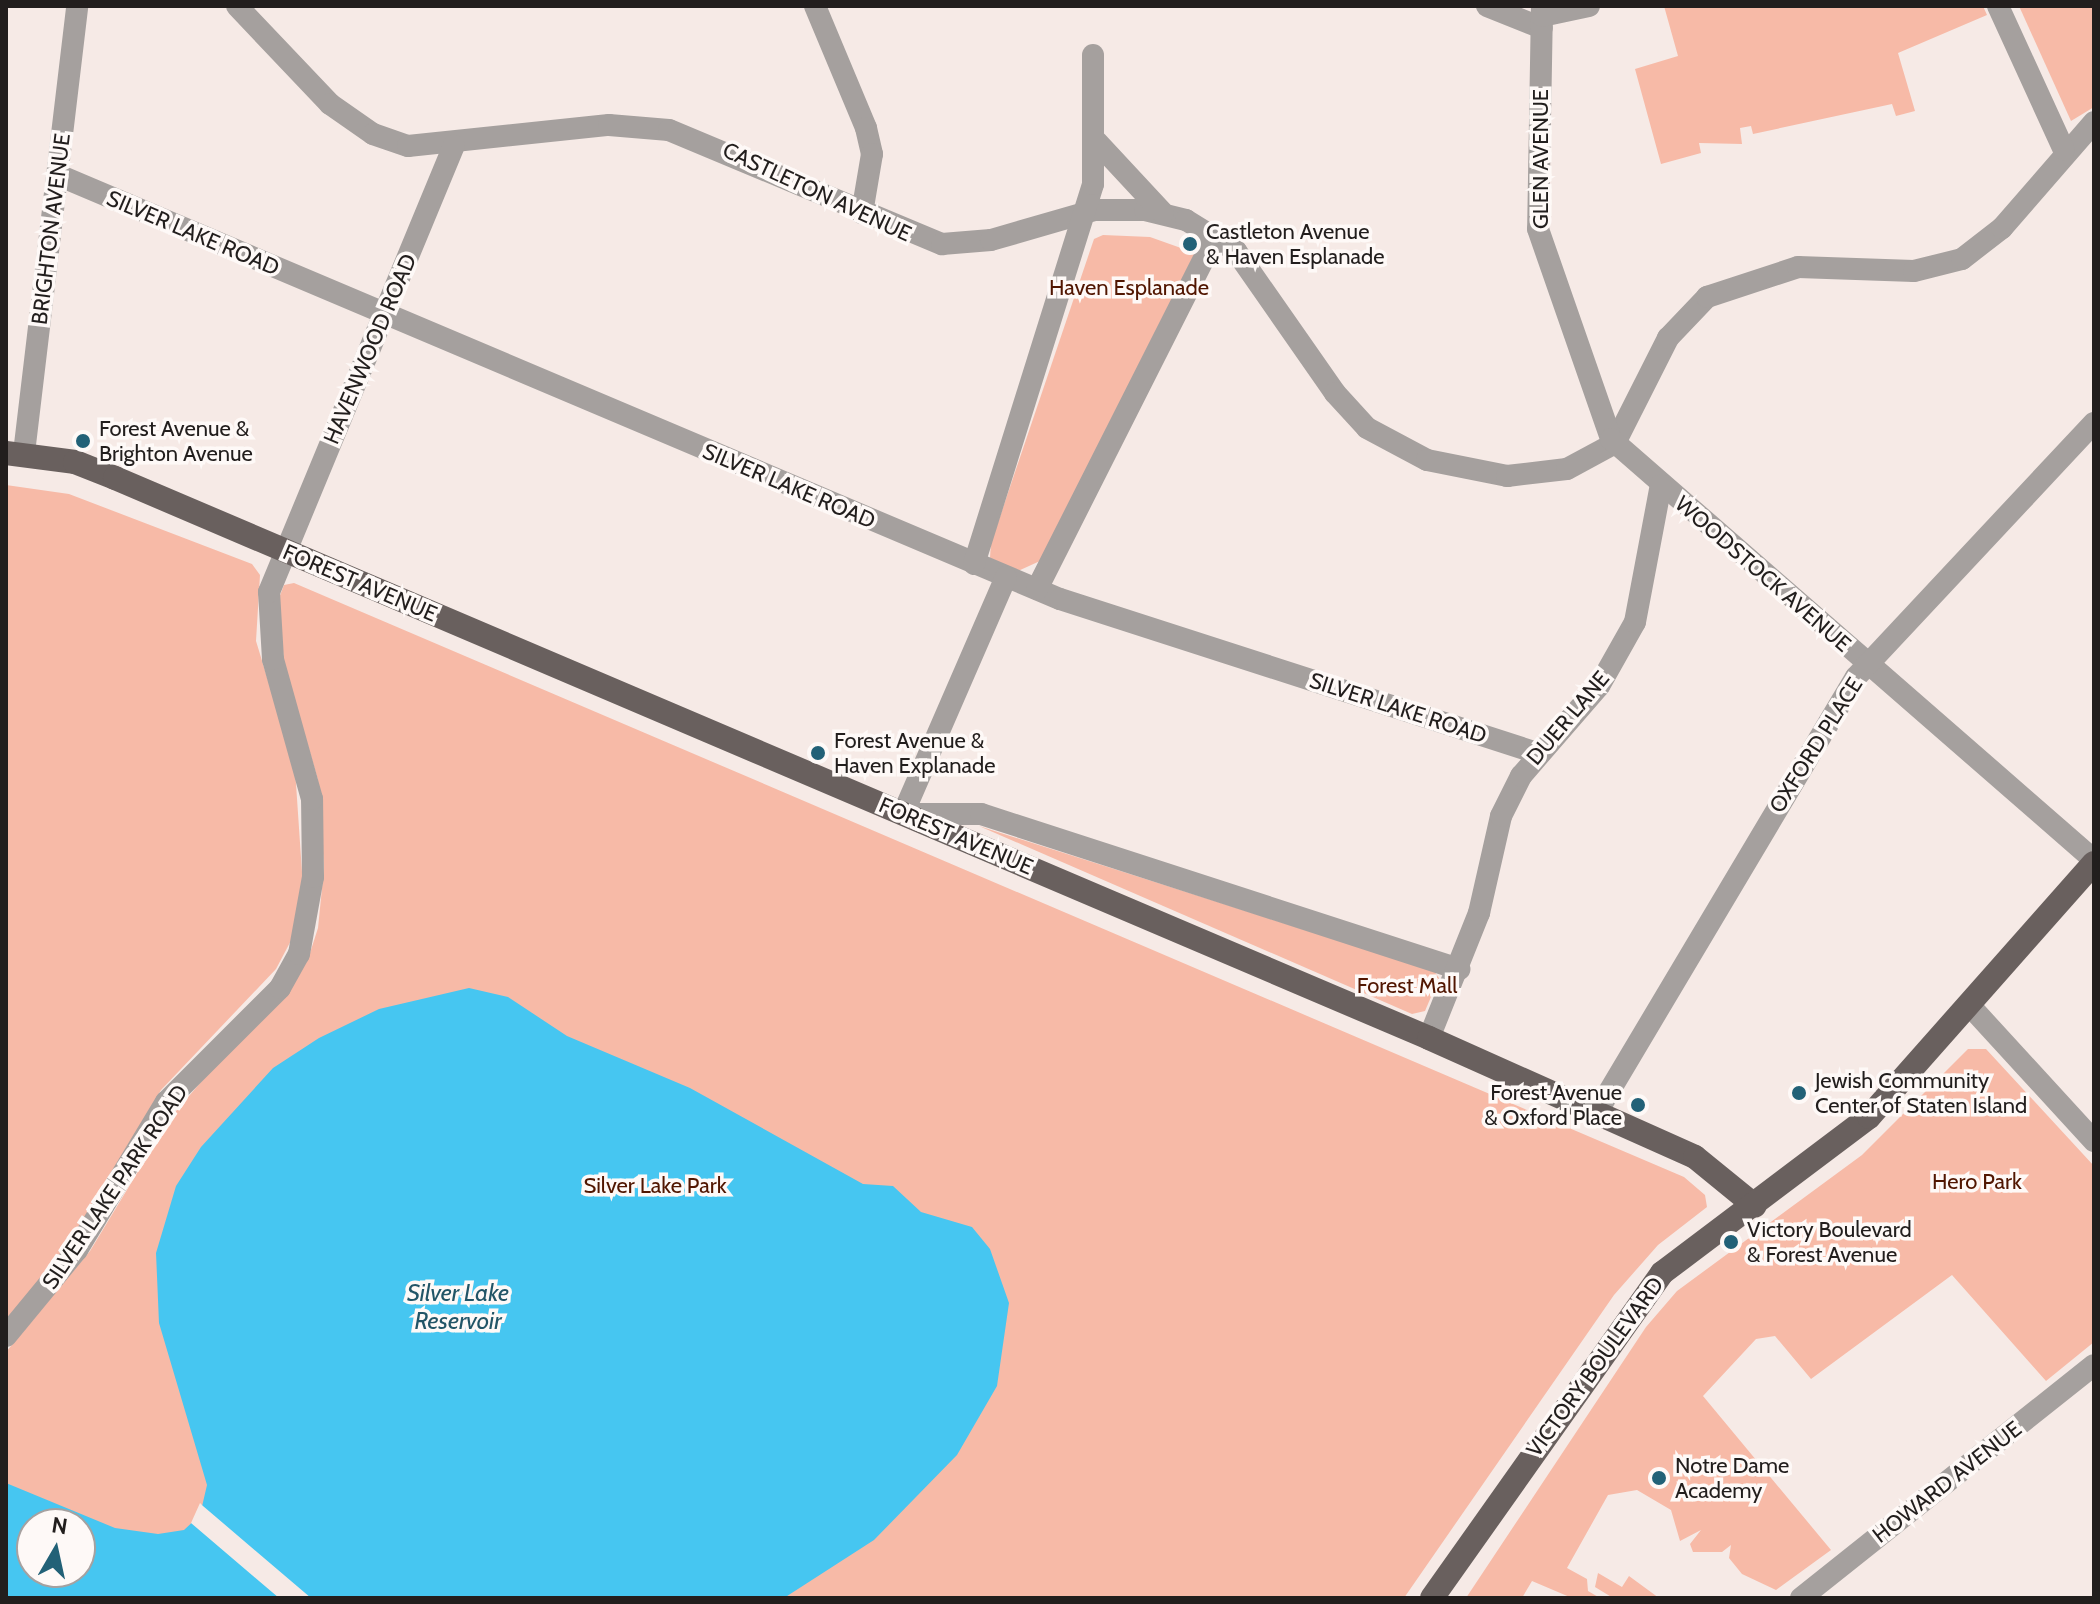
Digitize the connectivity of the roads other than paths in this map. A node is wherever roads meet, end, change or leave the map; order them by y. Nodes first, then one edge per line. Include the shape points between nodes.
1 (77, 6) edge
2 (237, 6) edge
3 (815, 6) edge
4 (1487, 6) edge
5 (1589, 6) edge
6 (1998, 6) edge
7 (1542, 17) edge
8 (1093, 55) dead end
9 (2094, 122) edge
10 (1097, 142) junction
11 (454, 146) junction
12 (2064, 150) junction
13 (58, 175) junction
14 (1086, 211) junction
15 (862, 213) junction
16 (1163, 213) junction
17 (1216, 235) junction
18 (385, 314) junction
19 (2094, 423) edge
20 (1615, 443) junction
21 (15, 453) edge
22 (1661, 485) junction
23 (284, 550) junction
24 (974, 564) junction
25 (1006, 577) junction
26 (1037, 589) junction
27 (1867, 664) junction
28 (1537, 753) junction
29 (903, 814) junction
30 (2094, 862) edge
31 (1459, 969) junction
32 (1971, 1007) junction
33 (1429, 1038) junction
34 (1597, 1112) junction
35 (2094, 1141) edge
36 (1755, 1206) junction
37 (6, 1336) edge
38 (2094, 1365) edge
39 (1432, 1598) edge
40 (1801, 1598) edge

1 - 13 street, BRIGHTON AVENUE
2 - 11 street, CASTLETON AVENUE via 306,83 360,126 408,146
3 - 15 street via 872,154
4 - 7 street
5 - 7 street
6 - 12 street
7 - 20 street, GLEN AVENUE via 1538,229
8 - 10 street
9 - 12 street
10 - 14 street
10 - 16 street
11 - 15 street, CASTLETON AVENUE via 585,127 657,128 713,144
11 - 18 street, HAVENWOOD ROAD
12 - 20 street via 2002,228 1952,263 1914,271 1798,267 1740,282 1699,302 1668,338
13 - 18 street, SILVER LAKE ROAD
13 - 21 street, BRIGHTON AVENUE
14 - 15 street, CASTLETON AVENUE via 953,245 916,238
14 - 16 street, CASTLETON AVENUE
14 - 24 street
16 - 17 street, CASTLETON AVENUE
17 - 20 street, CASTLETON AVENUE via 1240,255 1341,401 1394,446 1453,468 1529,477 1577,466
17 - 26 street
18 - 23 street, HAVENWOOD ROAD
18 - 24 street, SILVER LAKE ROAD
19 - 27 street, OXFORD PLACE
20 - 22 street, WOODSTOCK AVENUE
21 - 23 main road, FOREST AVENUE via 75,462
22 - 27 street, WOODSTOCK AVENUE
22 - 28 street, DUER LANE via 1635,622 1599,686
23 - 29 main road, FOREST AVENUE
23 - 37 street, SILVER LAKE PARK ROAD via 269,592 268,634 305,761 315,838 309,913 299,954 280,988 166,1102 109,1203
24 - 25 street, SILVER LAKE ROAD
25 - 26 street, SILVER LAKE ROAD
25 - 29 street
26 - 28 street, SILVER LAKE ROAD
27 - 30 street, WOODSTOCK AVENUE
27 - 34 street, OXFORD PLACE
28 - 31 street, DUER LANE via 1501,816
29 - 31 street via 981,814
29 - 33 main road, FOREST AVENUE
30 - 32 main road, VICTORY BOULEVARD
31 - 33 street, DUER LANE
32 - 35 street
32 - 36 main road, VICTORY BOULEVARD via 1869,1117
33 - 34 main road, FOREST AVENUE
34 - 36 main road, FOREST AVENUE via 1695,1157
36 - 39 main road, VICTORY BOULEVARD via 1662,1273
38 - 40 street, HOWARD AVENUE

